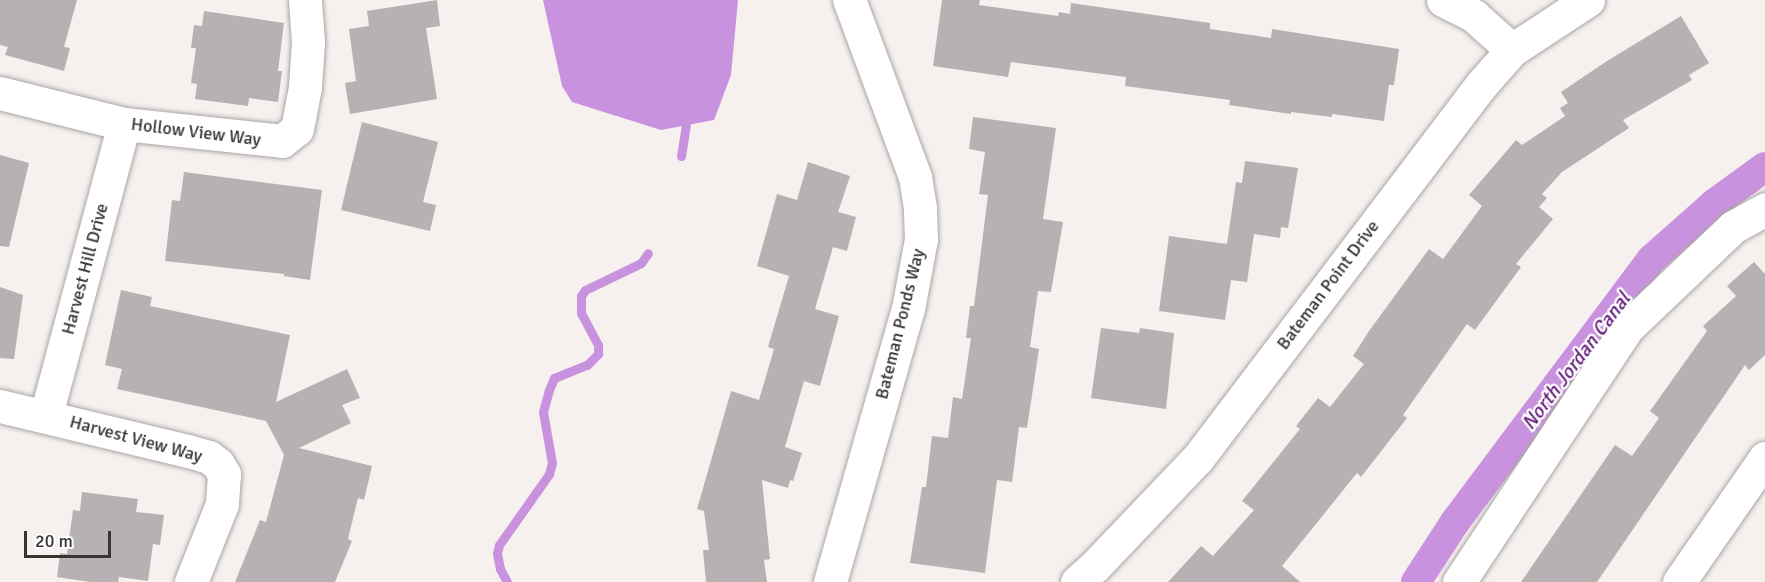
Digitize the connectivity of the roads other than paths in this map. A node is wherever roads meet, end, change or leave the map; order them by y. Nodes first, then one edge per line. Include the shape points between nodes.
1 (305, 0) edge
2 (849, 0) edge
3 (1443, 0) edge
4 (1588, 0) edge
5 (1512, 50) junction
6 (0, 93) edge
7 (124, 124) junction
8 (1765, 209) edge
9 (0, 406) edge
10 (46, 415) junction
11 (1765, 459) edge
12 (191, 582) edge
13 (830, 582) edge
14 (1077, 582) edge
15 (1459, 582) edge
16 (1679, 582) edge

1 - 7 street, Hollow View Way via 305,87 297,129 289,138 273,142
2 - 13 street, Bateman Ponds Way via 915,177 921,239 908,309
3 - 5 street via 1474,16
4 - 5 street, Bateman Point Drive
5 - 14 street, Bateman Point Drive via 1448,125 1198,458
6 - 7 street, Hollow View Way
7 - 10 street, Harvest Hill Drive
8 - 15 street via 1733,227 1628,327
9 - 10 street, Harvest View Way
10 - 12 street, Harvest View Way via 188,451 218,464 224,474 222,504
11 - 16 street

